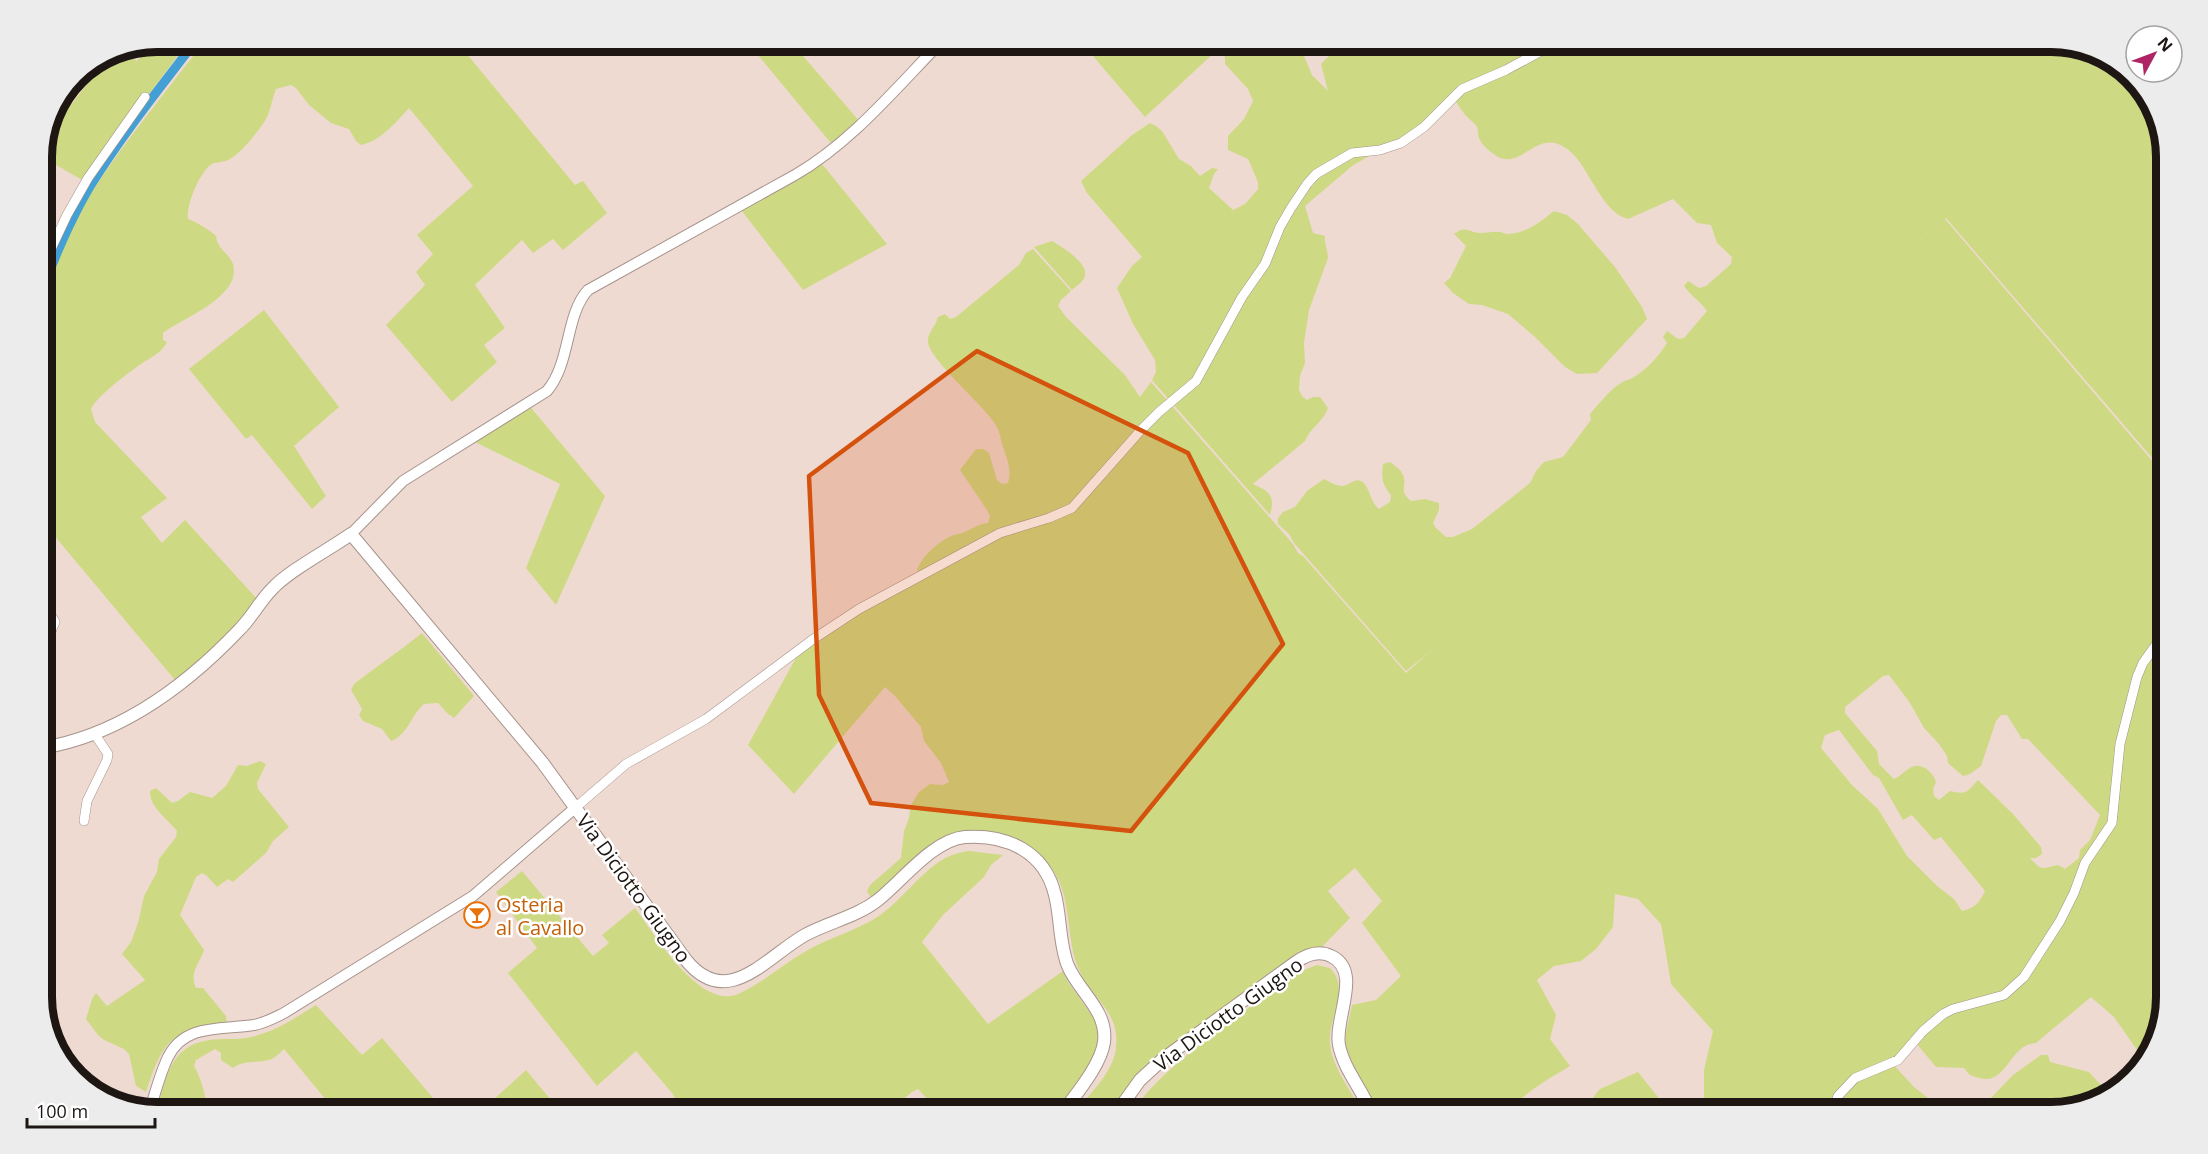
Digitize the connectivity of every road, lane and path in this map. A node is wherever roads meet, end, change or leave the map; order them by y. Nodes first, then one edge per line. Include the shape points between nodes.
1 (931, 52) edge
2 (1539, 52) edge
3 (145, 97) dead end
4 (53, 245) edge
5 (351, 534) junction
6 (2156, 645) edge
7 (94, 733) junction
8 (53, 745) edge
9 (575, 808) junction
10 (84, 821) dead end
11 (153, 1102) edge
12 (1070, 1102) edge
13 (1124, 1102) edge
14 (1365, 1102) edge
15 (1836, 1102) edge

1 - 5 street via 820,159 588,290 579,302 560,368 547,391 403,481
2 - 9 street via 1462,89 1424,127 1401,143 1352,153 1316,174 1299,193 1264,264 1196,381 1141,430 1072,508 1000,533 859,609 706,719 626,764
3 - 4 street via 88,178
5 - 7 main road via 272,589 242,628 164,695
5 - 9 main road, Via Diciotto Giugno via 542,762
6 - 15 street via 2143,663 2135,686 2119,752 2112,823 2085,863 2060,921 2024,977 2004,995 1943,1014 1898,1060 1855,1078
7 - 8 main road
7 - 10 street via 108,754 87,801
9 - 11 street via 473,896 284,1012 267,1022 205,1029 185,1038 168,1057
9 - 12 main road, Via Diciotto Giugno via 693,969 719,982 750,974 805,935 861,911 951,841 962,837 989,838 1026,851 1049,875 1067,963 1097,1010 1104,1032 1100,1056
13 - 14 main road, Via Diciotto Giugno via 1140,1080 1163,1059 1270,978 1304,957 1318,954 1341,963 1347,978 1339,1045 1348,1072

